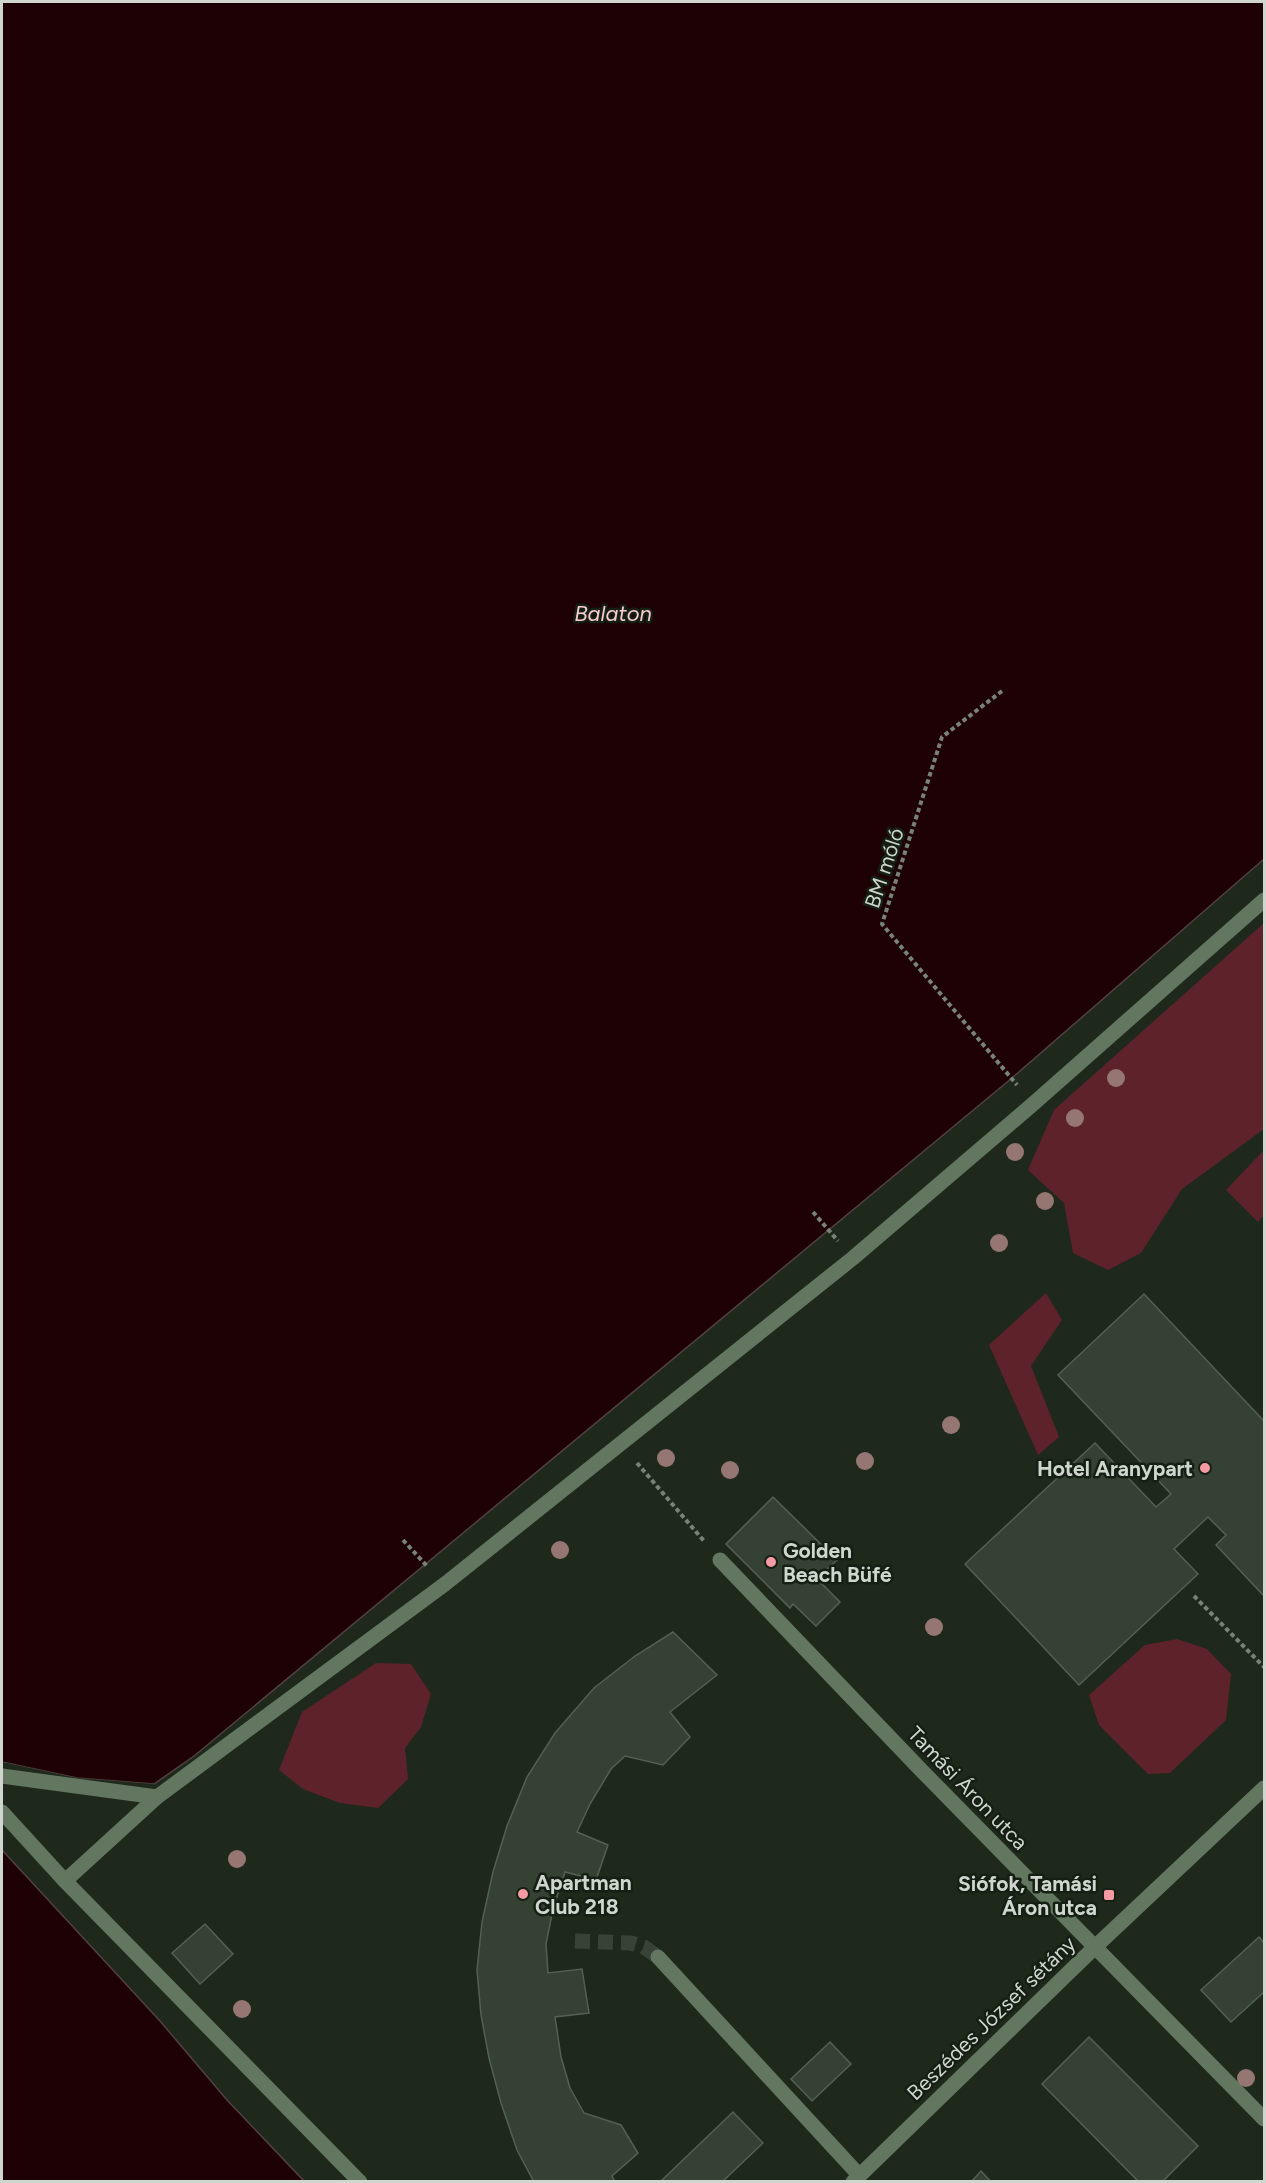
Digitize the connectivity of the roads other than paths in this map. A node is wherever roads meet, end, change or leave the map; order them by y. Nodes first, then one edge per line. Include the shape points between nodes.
1 (1264, 900) edge
2 (720, 1560) road end
3 (2, 1776) edge
4 (1264, 1788) edge
5 (157, 1797) junction
6 (2, 1812) edge
7 (65, 1881) junction
8 (1095, 1947) junction
9 (658, 1957) tunnel mouth
10 (1264, 2119) edge
11 (856, 2178) edge
12 (360, 2181) edge

1 - 5 street via 853,1258 445,1584
2 - 8 street, Tamási Áron utca
3 - 5 street
4 - 8 street, Beszédes József sétány
5 - 7 street
6 - 7 street
7 - 12 street
8 - 10 street, Tamási Áron utca
8 - 11 street, Beszédes József sétány
9 - 11 street

